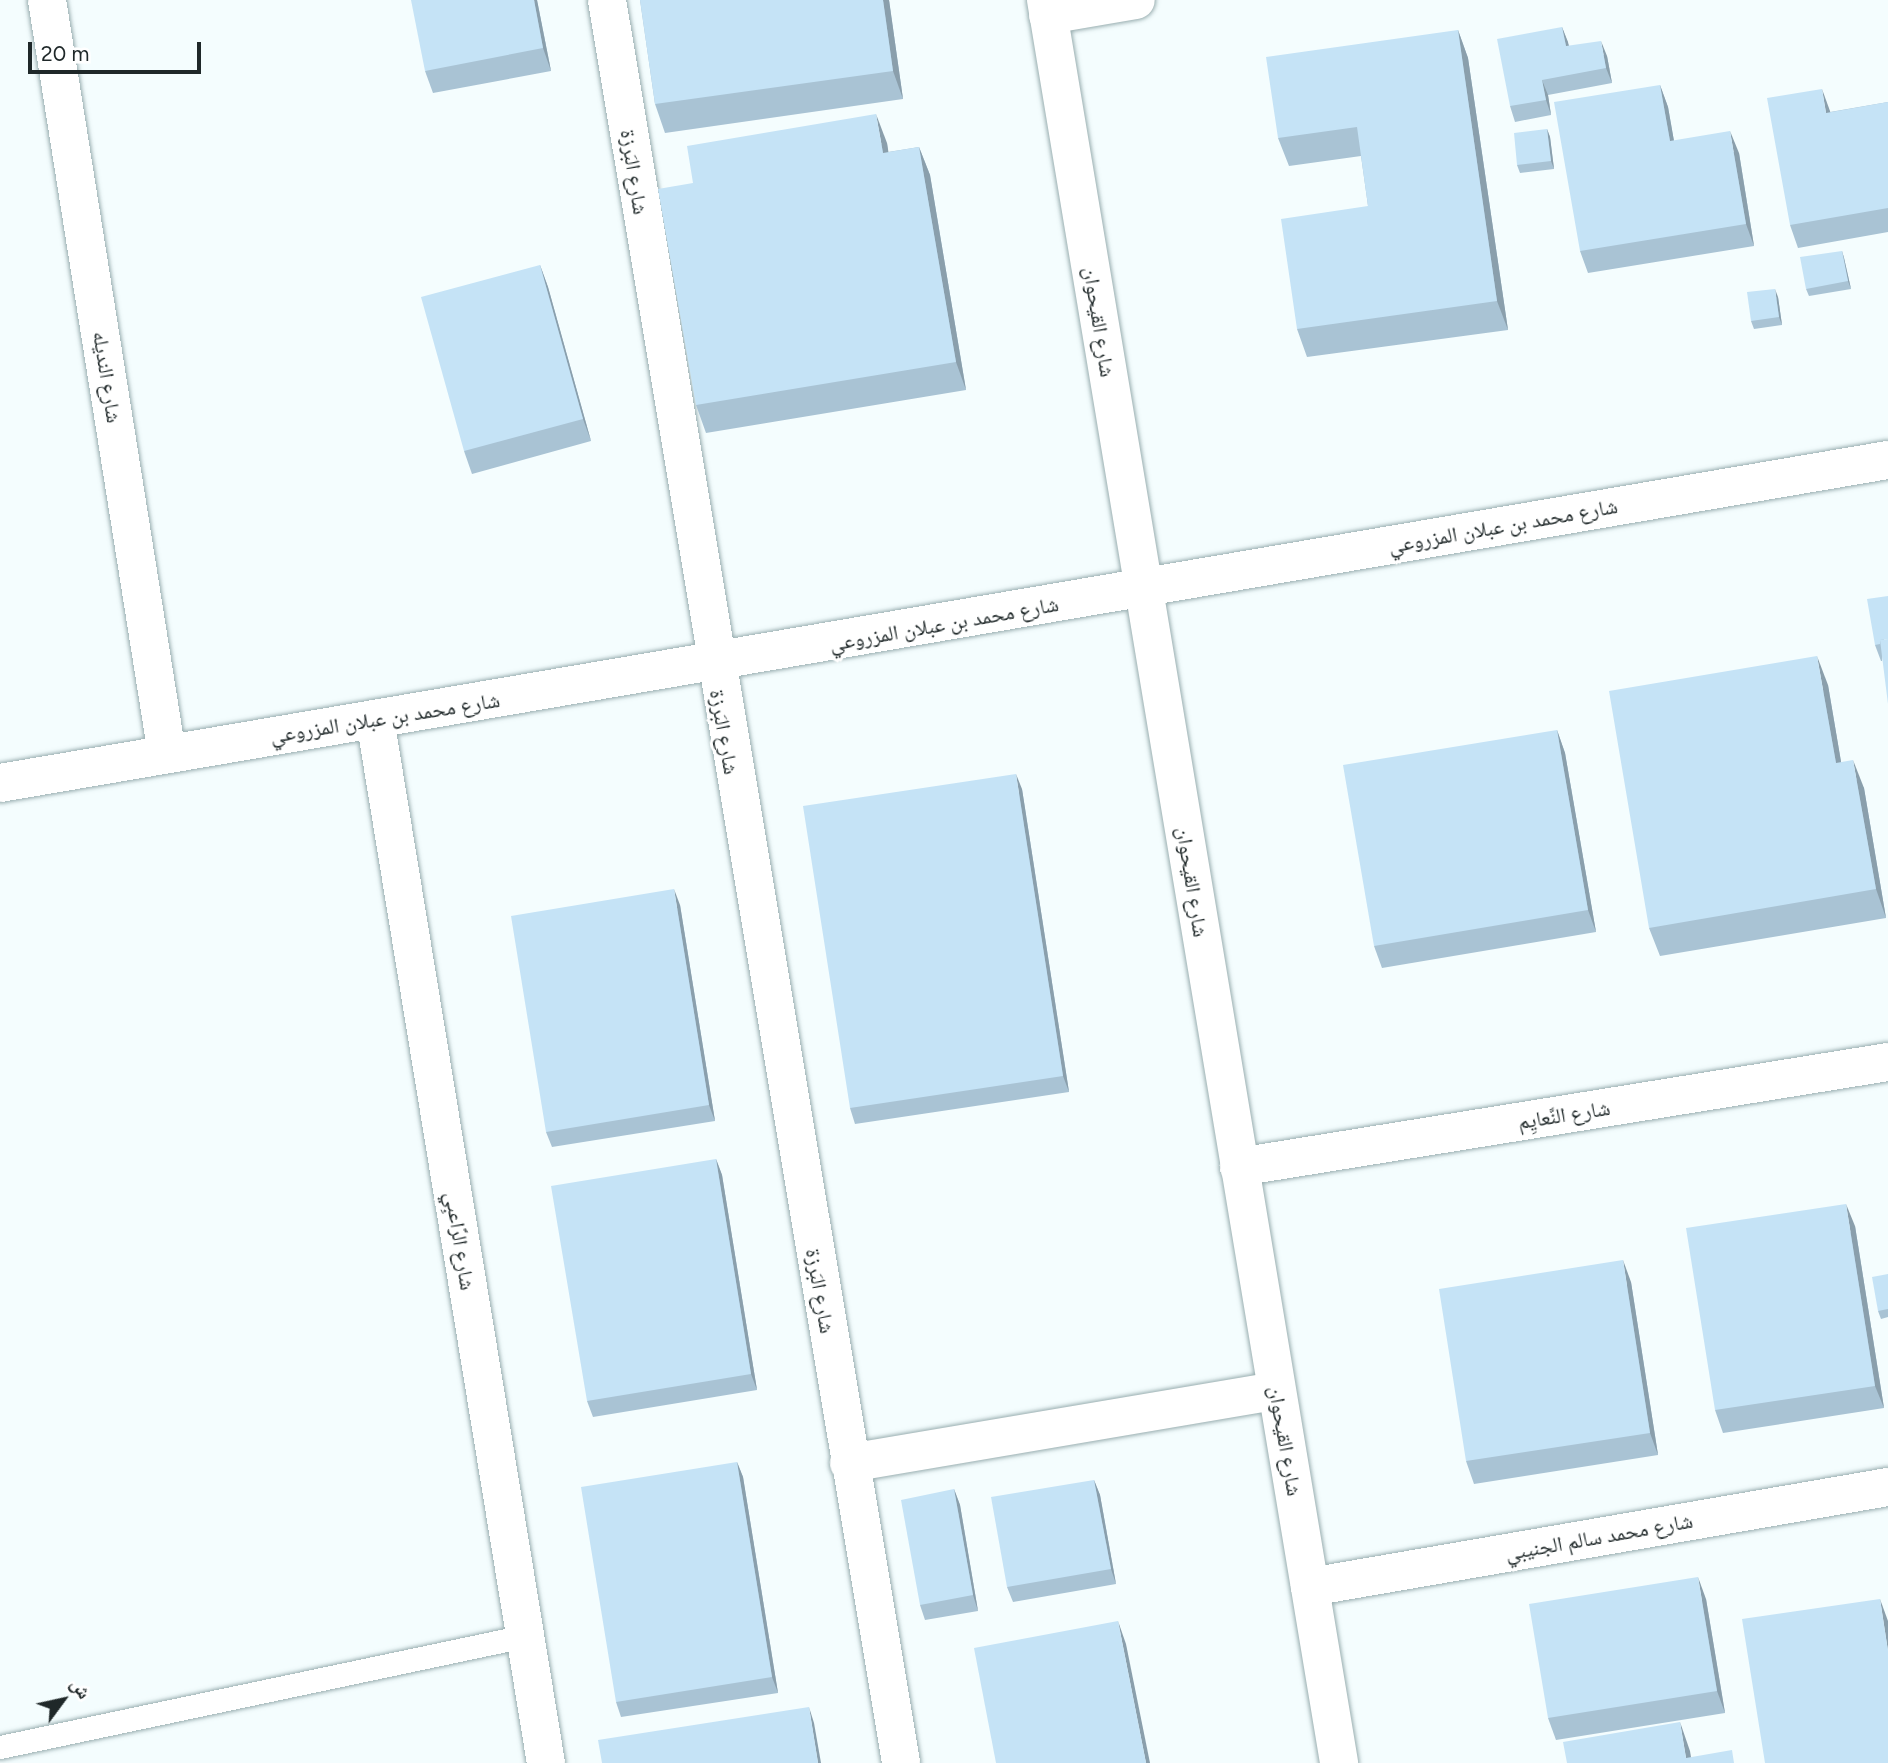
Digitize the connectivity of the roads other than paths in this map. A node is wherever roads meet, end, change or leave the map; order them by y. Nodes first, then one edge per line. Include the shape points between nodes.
1 (47, 0) edge
2 (607, 0) edge
3 (1136, 0) edge
4 (1047, 7) edge
5 (1888, 460) edge
6 (1143, 588) junction
7 (713, 666) junction
8 (375, 719) junction
9 (167, 754) junction
10 (0, 783) edge
11 (1888, 1062) edge
12 (1239, 1167) junction
13 (1276, 1391) junction
14 (849, 1463) junction
15 (1888, 1487) edge
16 (1310, 1587) junction
17 (525, 1636) junction
18 (0, 1747) edge
19 (546, 1763) edge
20 (901, 1763) edge
21 (1339, 1763) edge

1 - 9 street, شارع النديله
2 - 7 street, شارع البَرزة
3 - 4 street
4 - 6 street, شارع القيحوان
5 - 6 street, شارع محمد بن عبلان المزروعي
6 - 7 street, شارع محمد بن عبلان المزروعي
6 - 12 street, شارع القيحوان
7 - 8 street, شارع محمد بن عبلان المزروعي
7 - 14 street, شارع البَرزة
8 - 9 street, شارع محمد بن عبلان المزروعي
8 - 17 street, شارع الرَّاعبِي
9 - 10 street, شارع محمد بن عبلان المزروعي
11 - 12 street, شارع النَّعايِم
12 - 13 street, شارع القيحوان
13 - 14 street
13 - 16 street, شارع القيحوان
14 - 20 street, شارع البَرزة
15 - 16 street, شارع محمد سالم الجنيبي
16 - 21 street, شارع القيحوان
17 - 18 lane
17 - 19 street, شارع الرَّاعبِي

